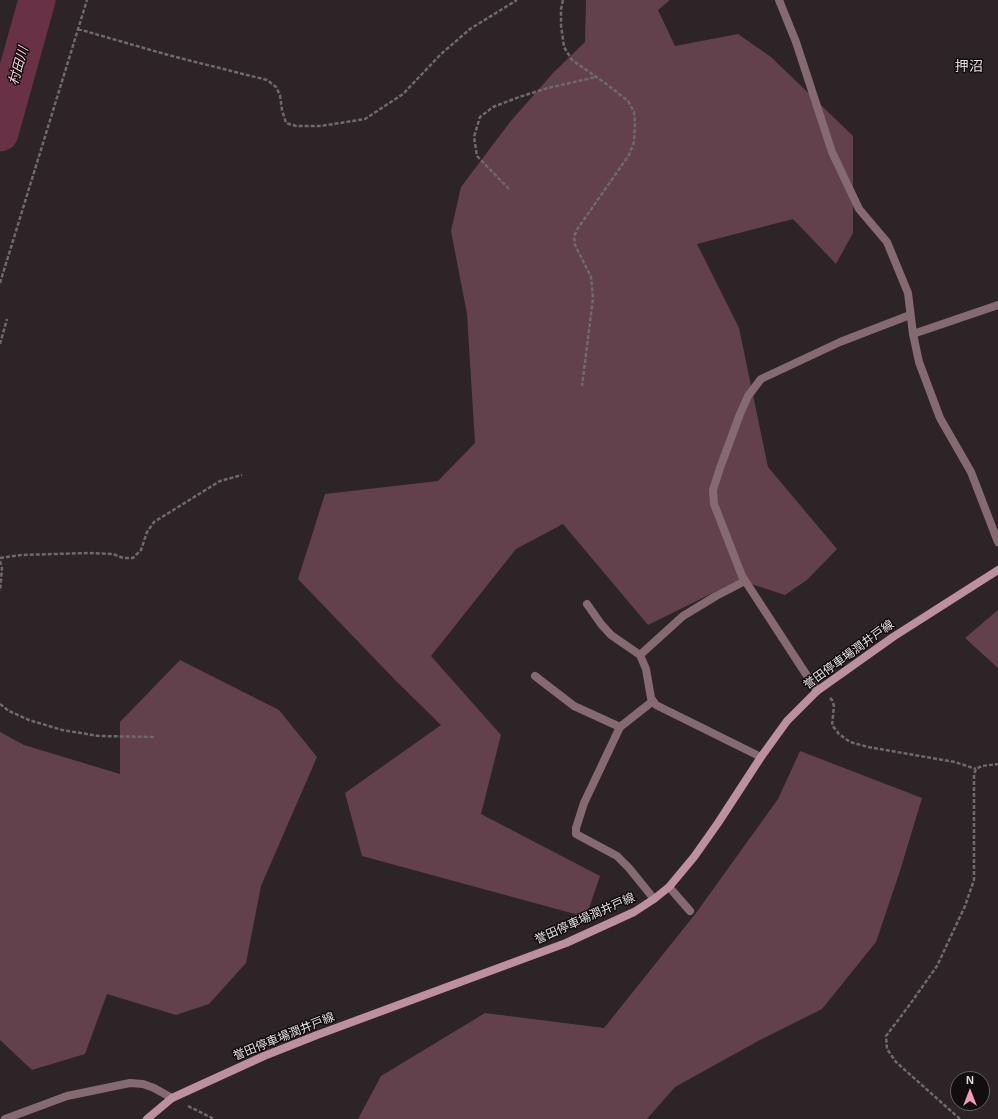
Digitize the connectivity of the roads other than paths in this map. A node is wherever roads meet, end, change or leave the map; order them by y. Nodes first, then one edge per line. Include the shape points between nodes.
1 (780, 0) edge
2 (998, 305) edge
3 (910, 315) junction
4 (913, 334) junction
5 (998, 542) edge
6 (998, 570) edge
7 (745, 581) junction
8 (587, 604) dead end
9 (640, 655) junction
10 (535, 676) dead end
11 (817, 691) junction
12 (653, 701) junction
13 (620, 727) junction
14 (761, 757) junction
15 (668, 886) junction
16 (654, 899) junction
17 (690, 911) dead end
18 (172, 1098) junction
19 (5, 1119) edge
20 (147, 1119) edge

1 - 3 street via 832,152 859,209 887,242 908,293
2 - 4 street
3 - 4 street
3 - 7 street via 840,342 761,379 748,396 713,490 714,504
4 - 5 street via 919,362 940,418 971,472
6 - 11 main road, 誉田停車場潤井戸線 via 892,637
7 - 9 street via 683,616
7 - 11 street
8 - 9 street via 611,635
9 - 12 street
10 - 13 street via 574,706
11 - 14 main road, 誉田停車場潤井戸線 via 787,721
12 - 13 street
12 - 14 street via 656,705
13 - 16 street via 584,803 576,834 617,856
14 - 15 main road, 誉田停車場潤井戸線 via 694,857
15 - 16 main road, 誉田停車場潤井戸線
15 - 17 street
16 - 18 main road, 誉田停車場潤井戸線 via 634,912 566,943 264,1056
18 - 19 street via 143,1084 130,1083 67,1096
18 - 20 main road, 誉田停車場潤井戸線

